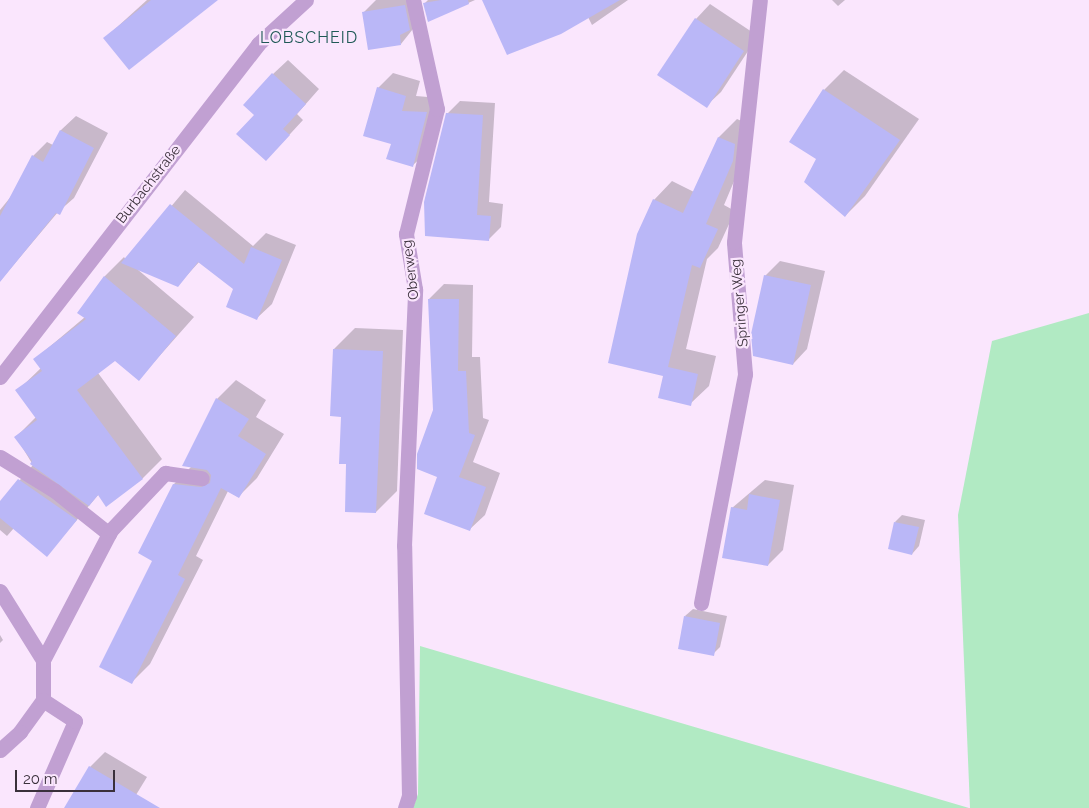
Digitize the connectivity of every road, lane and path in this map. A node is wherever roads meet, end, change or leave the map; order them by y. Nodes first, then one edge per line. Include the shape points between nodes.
1 (306, 0) edge
2 (413, 0) edge
3 (760, 0) edge
4 (0, 377) edge
5 (0, 457) edge
6 (202, 478) dead end
7 (108, 534) junction
8 (0, 591) edge
9 (701, 603) dead end
10 (43, 660) junction
11 (43, 700) junction
12 (0, 750) edge
13 (36, 808) edge
14 (405, 808) edge

1 - 4 street, Burbachstraße via 258,44
2 - 14 street, Oberweg via 437,109 406,234 416,289 404,546 409,796
3 - 9 street, Springer Weg via 734,242 745,374
5 - 7 street via 55,491
6 - 7 street via 165,473
7 - 10 street
8 - 10 street
10 - 11 street
11 - 12 street via 20,732
11 - 13 street via 75,721

